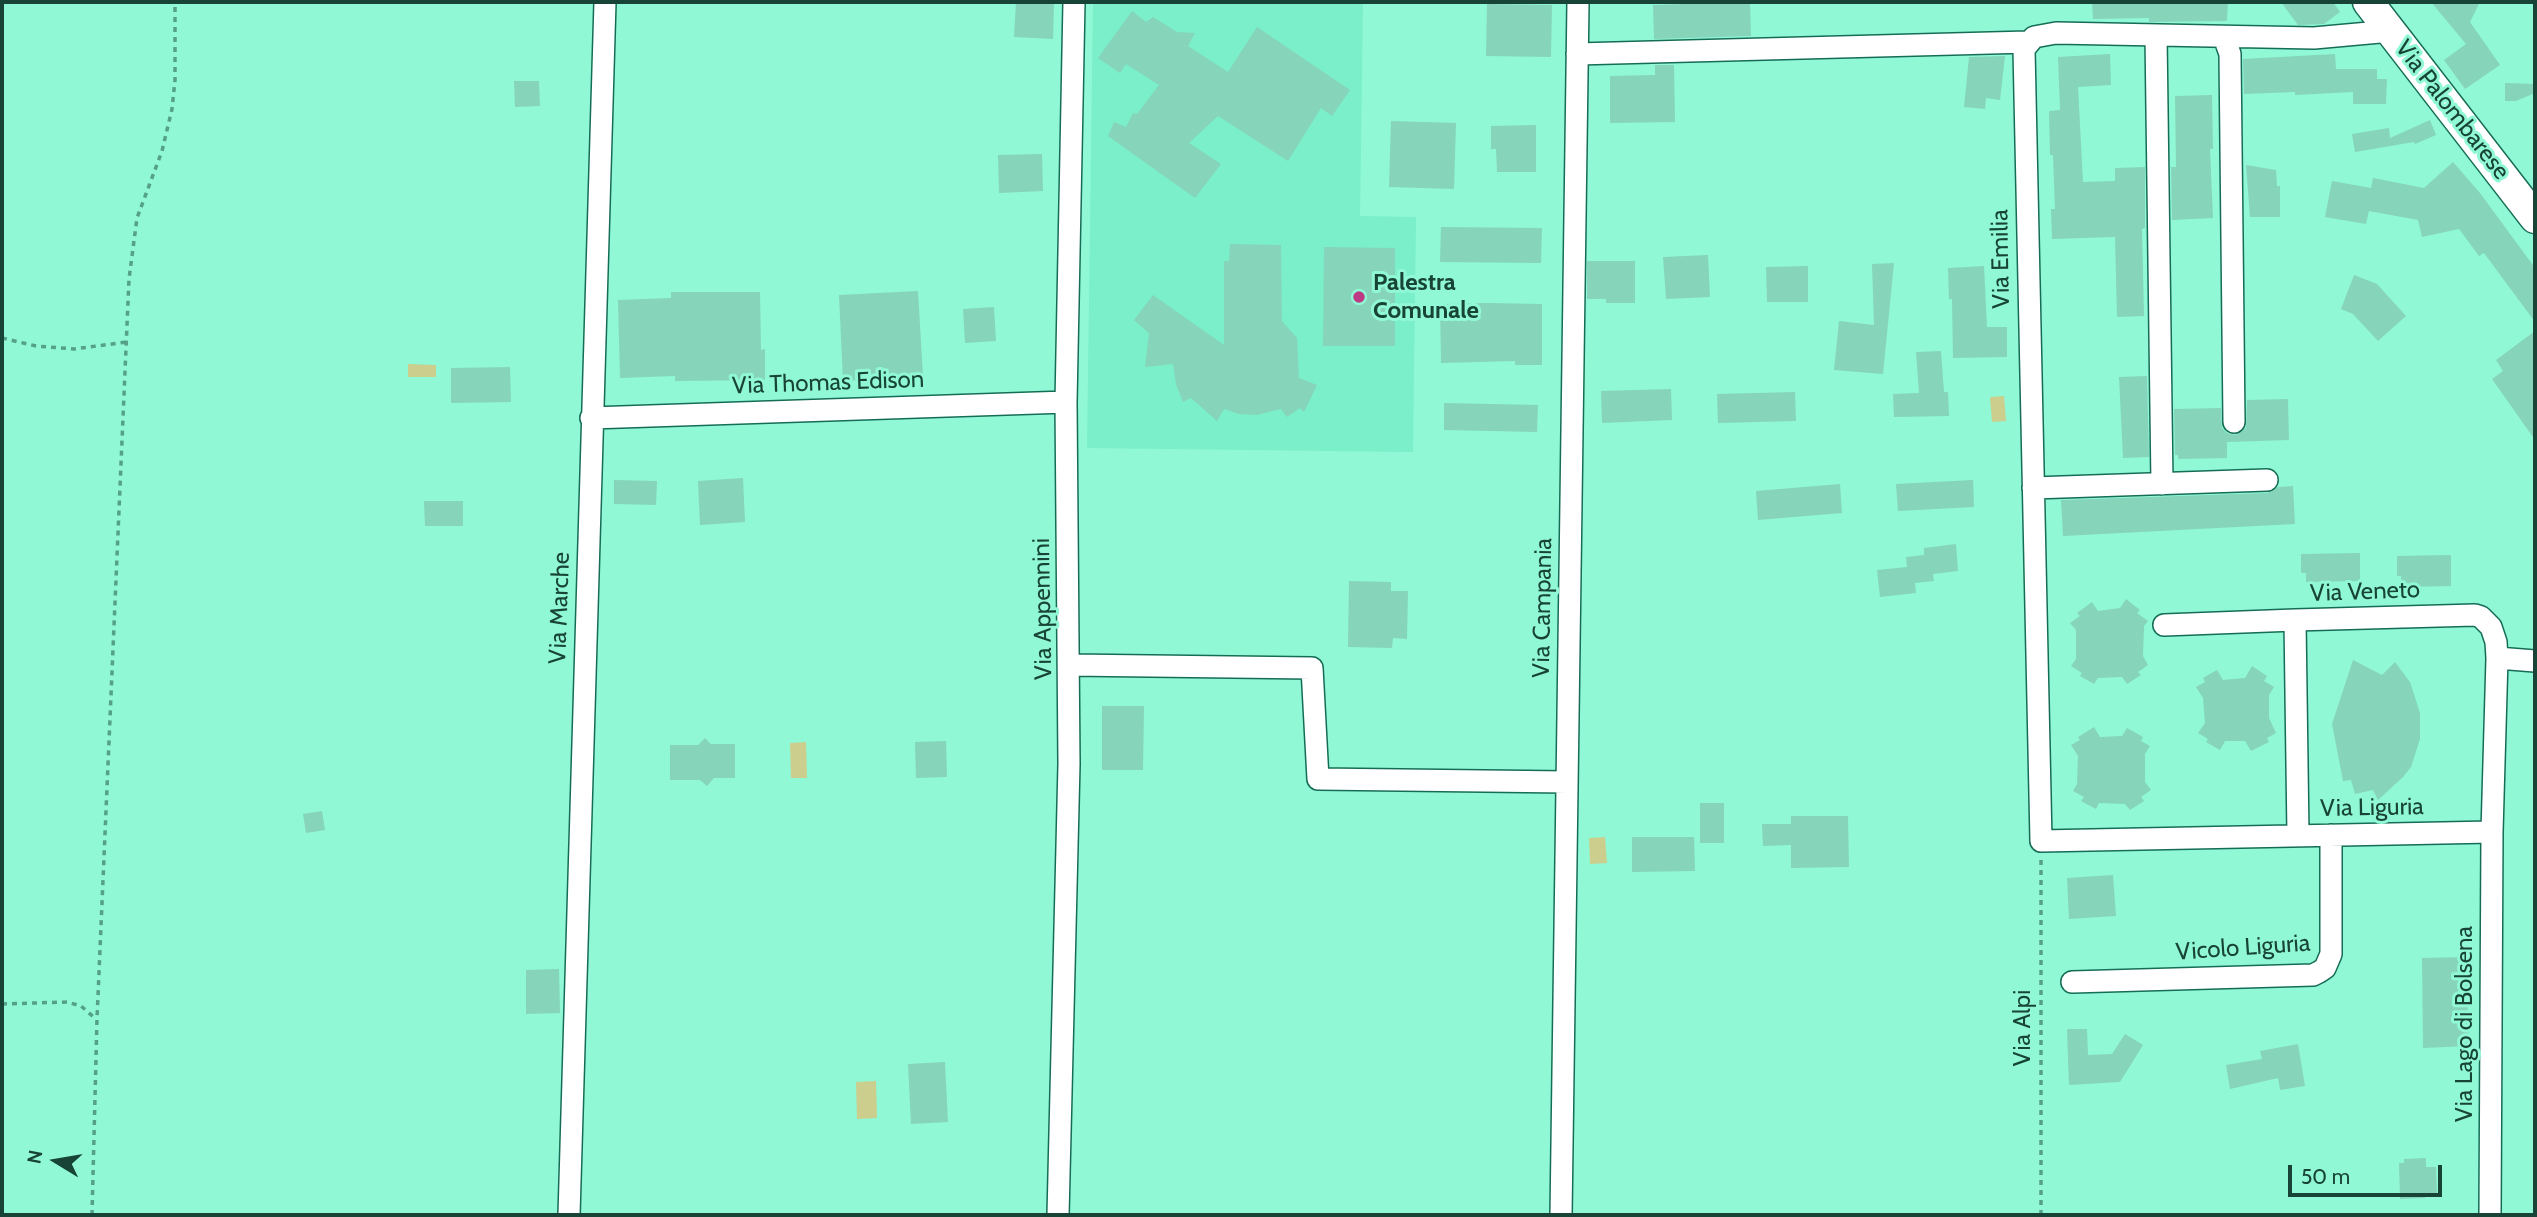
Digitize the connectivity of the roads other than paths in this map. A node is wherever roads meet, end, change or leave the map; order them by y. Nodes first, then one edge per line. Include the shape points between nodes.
1 (605, 2) edge
2 (1074, 2) edge
3 (1578, 2) edge
4 (2368, 2) edge
5 (2391, 32) junction
6 (2157, 36) junction
7 (2224, 37) junction
8 (2028, 42) junction
9 (1577, 54) junction
10 (2535, 218) edge
11 (1066, 402) junction
12 (591, 418) junction
13 (2234, 422) dead end
14 (2267, 481) dead end
15 (2162, 484) junction
16 (2033, 488) junction
17 (2295, 620) junction
18 (2164, 625) dead end
19 (2497, 658) junction
20 (2535, 661) edge
21 (1070, 665) junction
22 (1567, 782) junction
23 (2492, 832) junction
24 (2331, 835) junction
25 (2298, 836) junction
26 (2040, 841) joint
27 (2072, 982) dead end
28 (569, 1215) edge
29 (1058, 1215) edge
30 (1561, 1215) edge
31 (2490, 1215) edge

1 - 12 street, Via Marche
2 - 11 street, Via Appennini
3 - 9 street, Via Campania
4 - 5 main road, Via Palombarese
5 - 7 street via 2314,38
5 - 10 main road, Via Palombarese
6 - 7 street
6 - 8 street via 2056,33
6 - 15 street
7 - 13 street via 2230,54
8 - 9 street
8 - 16 street, Via Emilia via 2023,57
9 - 22 street, Via Campania
11 - 12 street, Via Thomas Edison
11 - 21 street, Via Appennini
12 - 28 street, Via Marche
14 - 15 street
15 - 16 street
16 - 26 street, Via Emilia
17 - 18 street
17 - 19 street, Via Veneto via 2475,615 2491,627
17 - 25 street, Via Veneto
19 - 20 street
19 - 23 street
21 - 22 street via 1312,668 1318,779
21 - 29 street, Via Appennini
22 - 30 street, Via Campania
23 - 24 street, Via Liguria
23 - 31 street, Via Lago di Bolsena
24 - 25 street, Via Liguria
24 - 27 street, Vicolo Liguria via 2331,954 2319,972
25 - 26 street, Via Liguria

